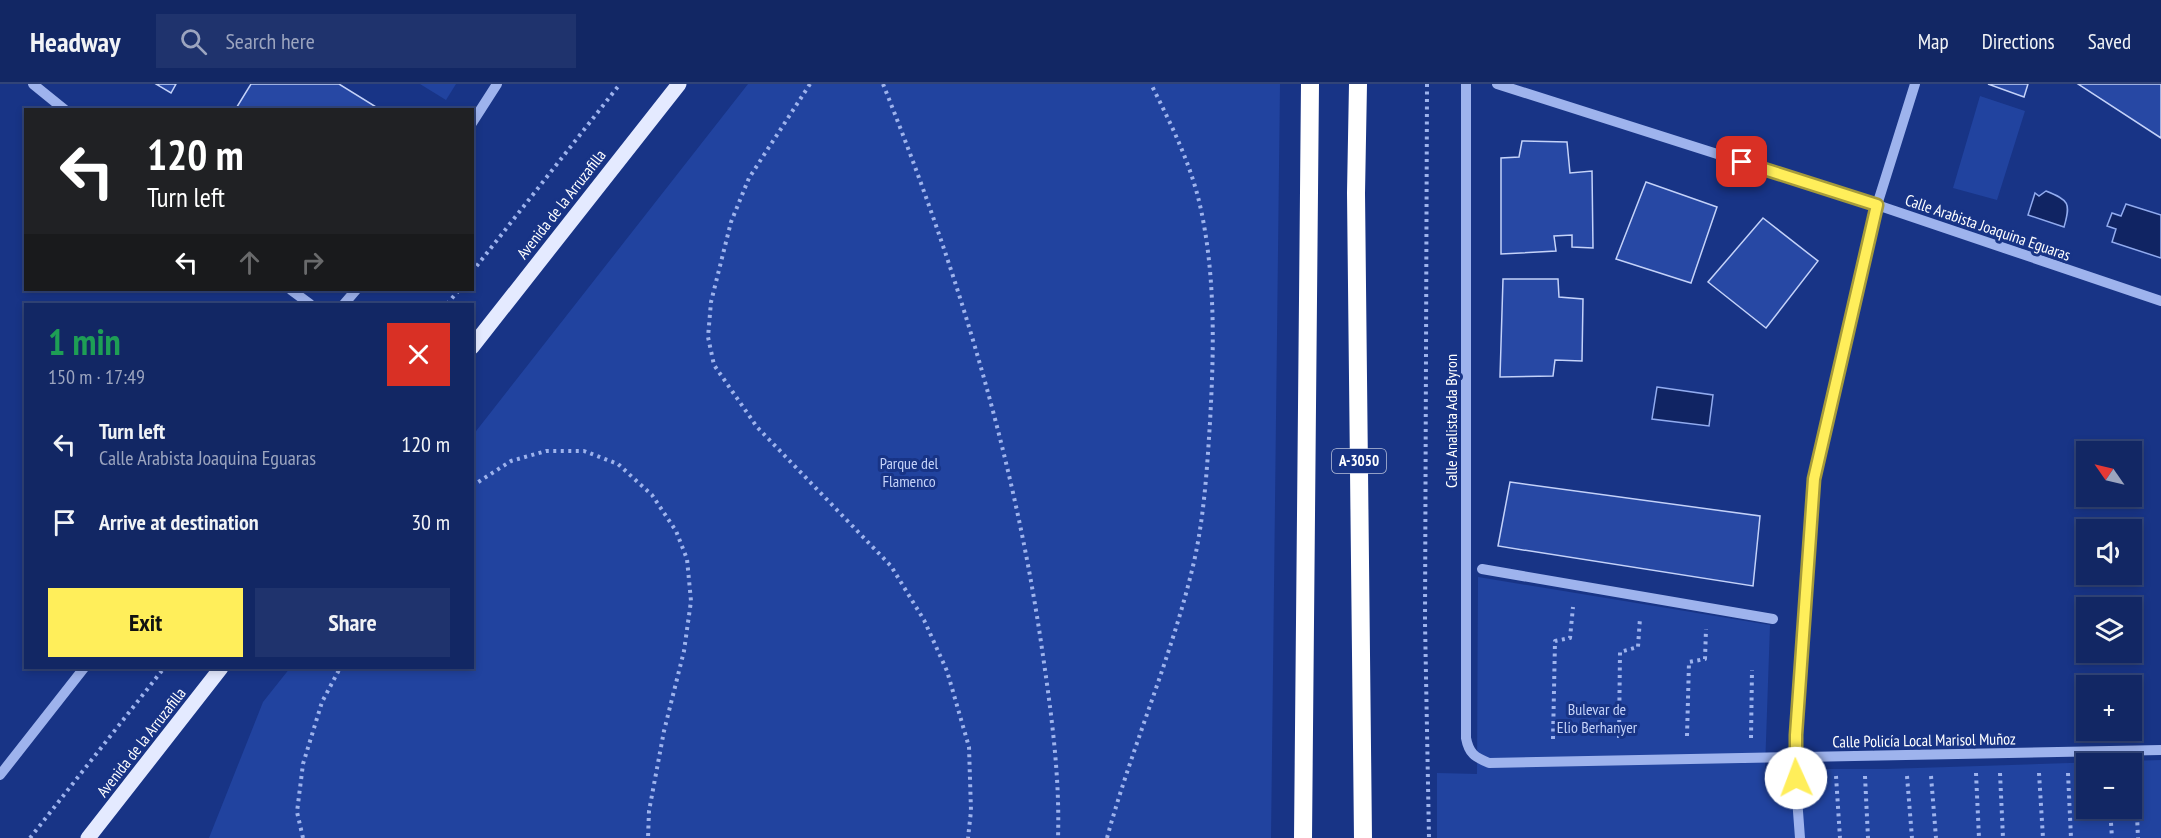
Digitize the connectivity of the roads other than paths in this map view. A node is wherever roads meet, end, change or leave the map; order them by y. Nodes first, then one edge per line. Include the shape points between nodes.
1 (33, 84) edge
2 (497, 84) edge
3 (679, 84) edge
4 (1310, 84) edge
5 (1358, 84) edge
6 (1466, 84) edge
7 (1497, 84) edge
8 (1915, 84) edge
9 (63, 108) edge
10 (474, 120) edge
11 (1877, 205) junction
12 (292, 291) edge
13 (355, 291) edge
14 (2161, 301) edge
15 (309, 303) edge
16 (345, 303) edge
17 (474, 344) edge
18 (1482, 568) dead end
19 (1773, 619) dead end
20 (83, 669) edge
21 (221, 669) edge
22 (2161, 750) edge
23 (1472, 756) joint
24 (1794, 758) junction
25 (0, 775) edge
26 (88, 838) edge
27 (1302, 838) edge
28 (1363, 838) edge
29 (1800, 838) edge

1 - 9 street
2 - 10 street
3 - 17 main road, Avenida de la Arruzafilla
4 - 27 highway
5 - 28 highway, A-3050
6 - 23 street, Calle Analista Ada Byron via 1466,738
7 - 11 street, Calle Arabista Joaquina Eguaras
8 - 11 street
11 - 14 street, Calle Arabista Joaquina Eguaras
11 - 24 street via 1814,479
12 - 15 street
13 - 16 street
18 - 19 street
20 - 25 street
21 - 26 main road, Avenida de la Arruzafilla
22 - 24 street, Calle Policía Local Marisol Muñoz
23 - 24 street, Calle Policía Local Marisol Muñoz via 1489,763
24 - 29 street

